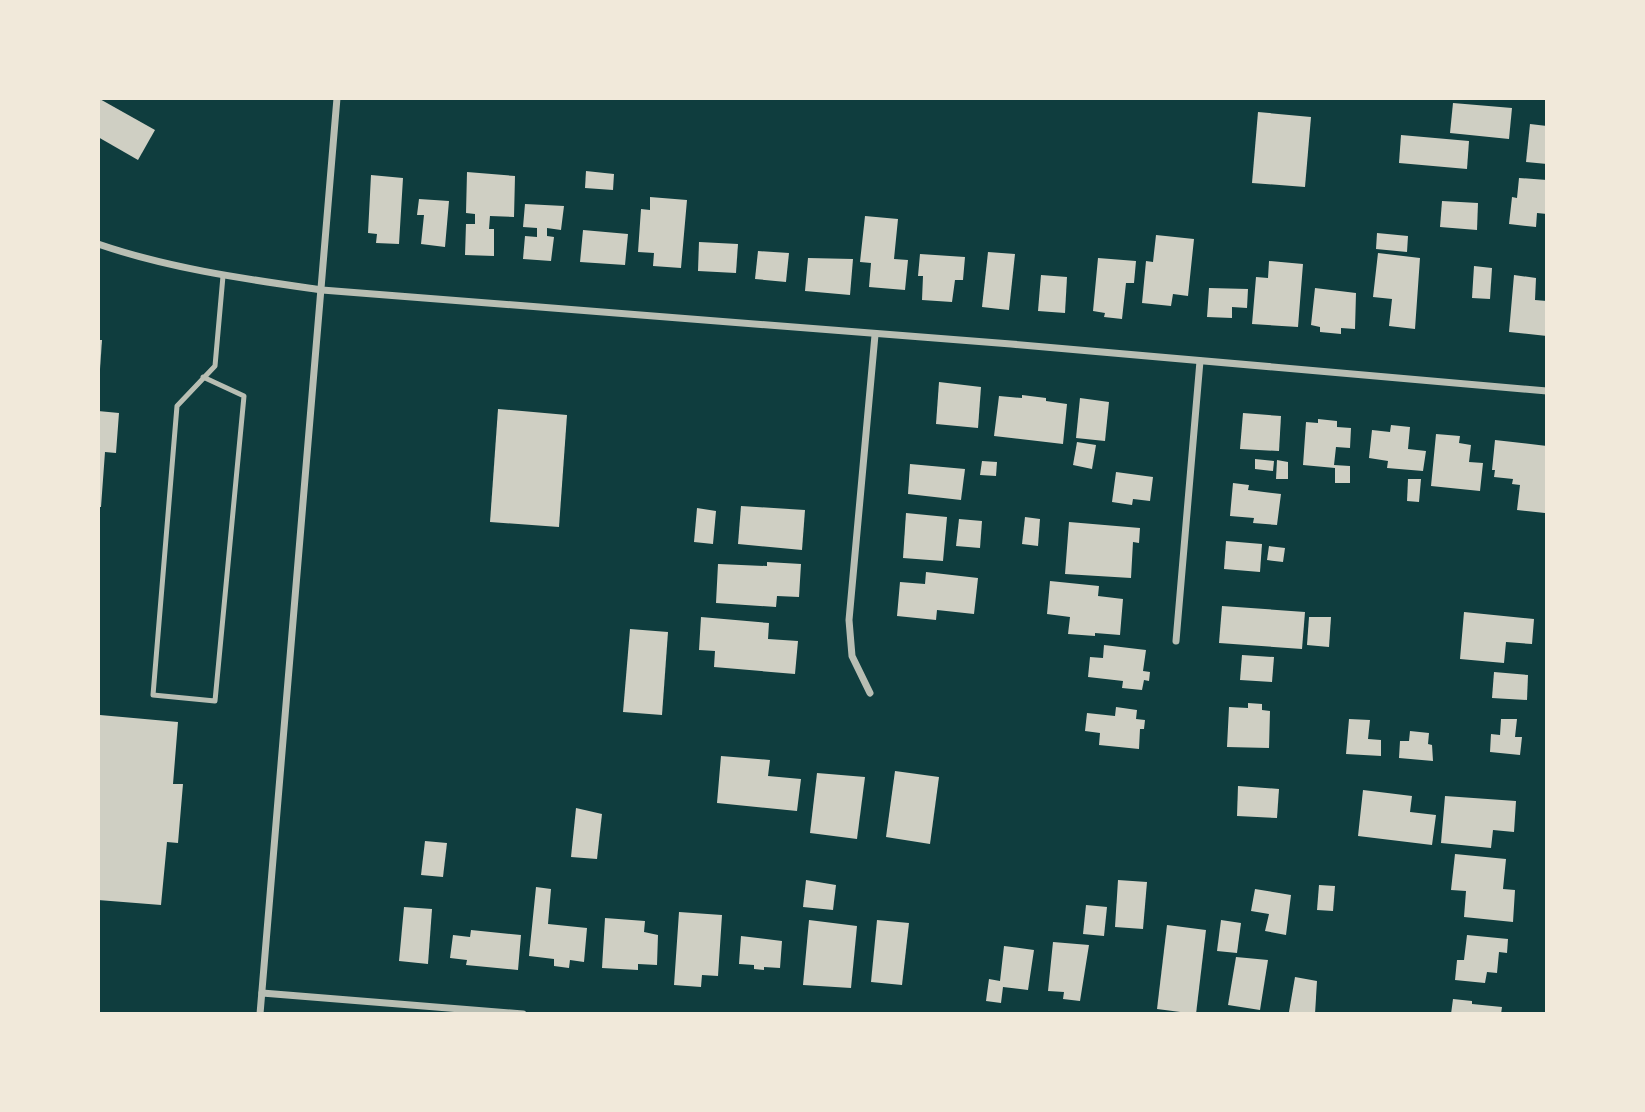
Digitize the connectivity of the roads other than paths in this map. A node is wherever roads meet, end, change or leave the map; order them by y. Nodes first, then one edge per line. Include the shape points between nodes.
1 (337, 98) edge
2 (98, 244) edge
3 (223, 276) junction
4 (322, 290) junction
5 (874, 335) junction
6 (1200, 361) junction
7 (203, 377) junction
8 (1547, 391) edge
9 (1176, 641) dead end
10 (870, 693) dead end
11 (262, 993) junction
12 (260, 1014) edge
13 (523, 1014) edge

1 - 4 street
2 - 3 street
3 - 4 street
3 - 7 lane via 215,366
4 - 5 street
4 - 11 street
5 - 6 street
5 - 10 street via 849,620 852,656
6 - 8 street
6 - 9 street
7 - 7 lane via 177,406 153,695 215,702 244,396
11 - 12 street
11 - 13 street

